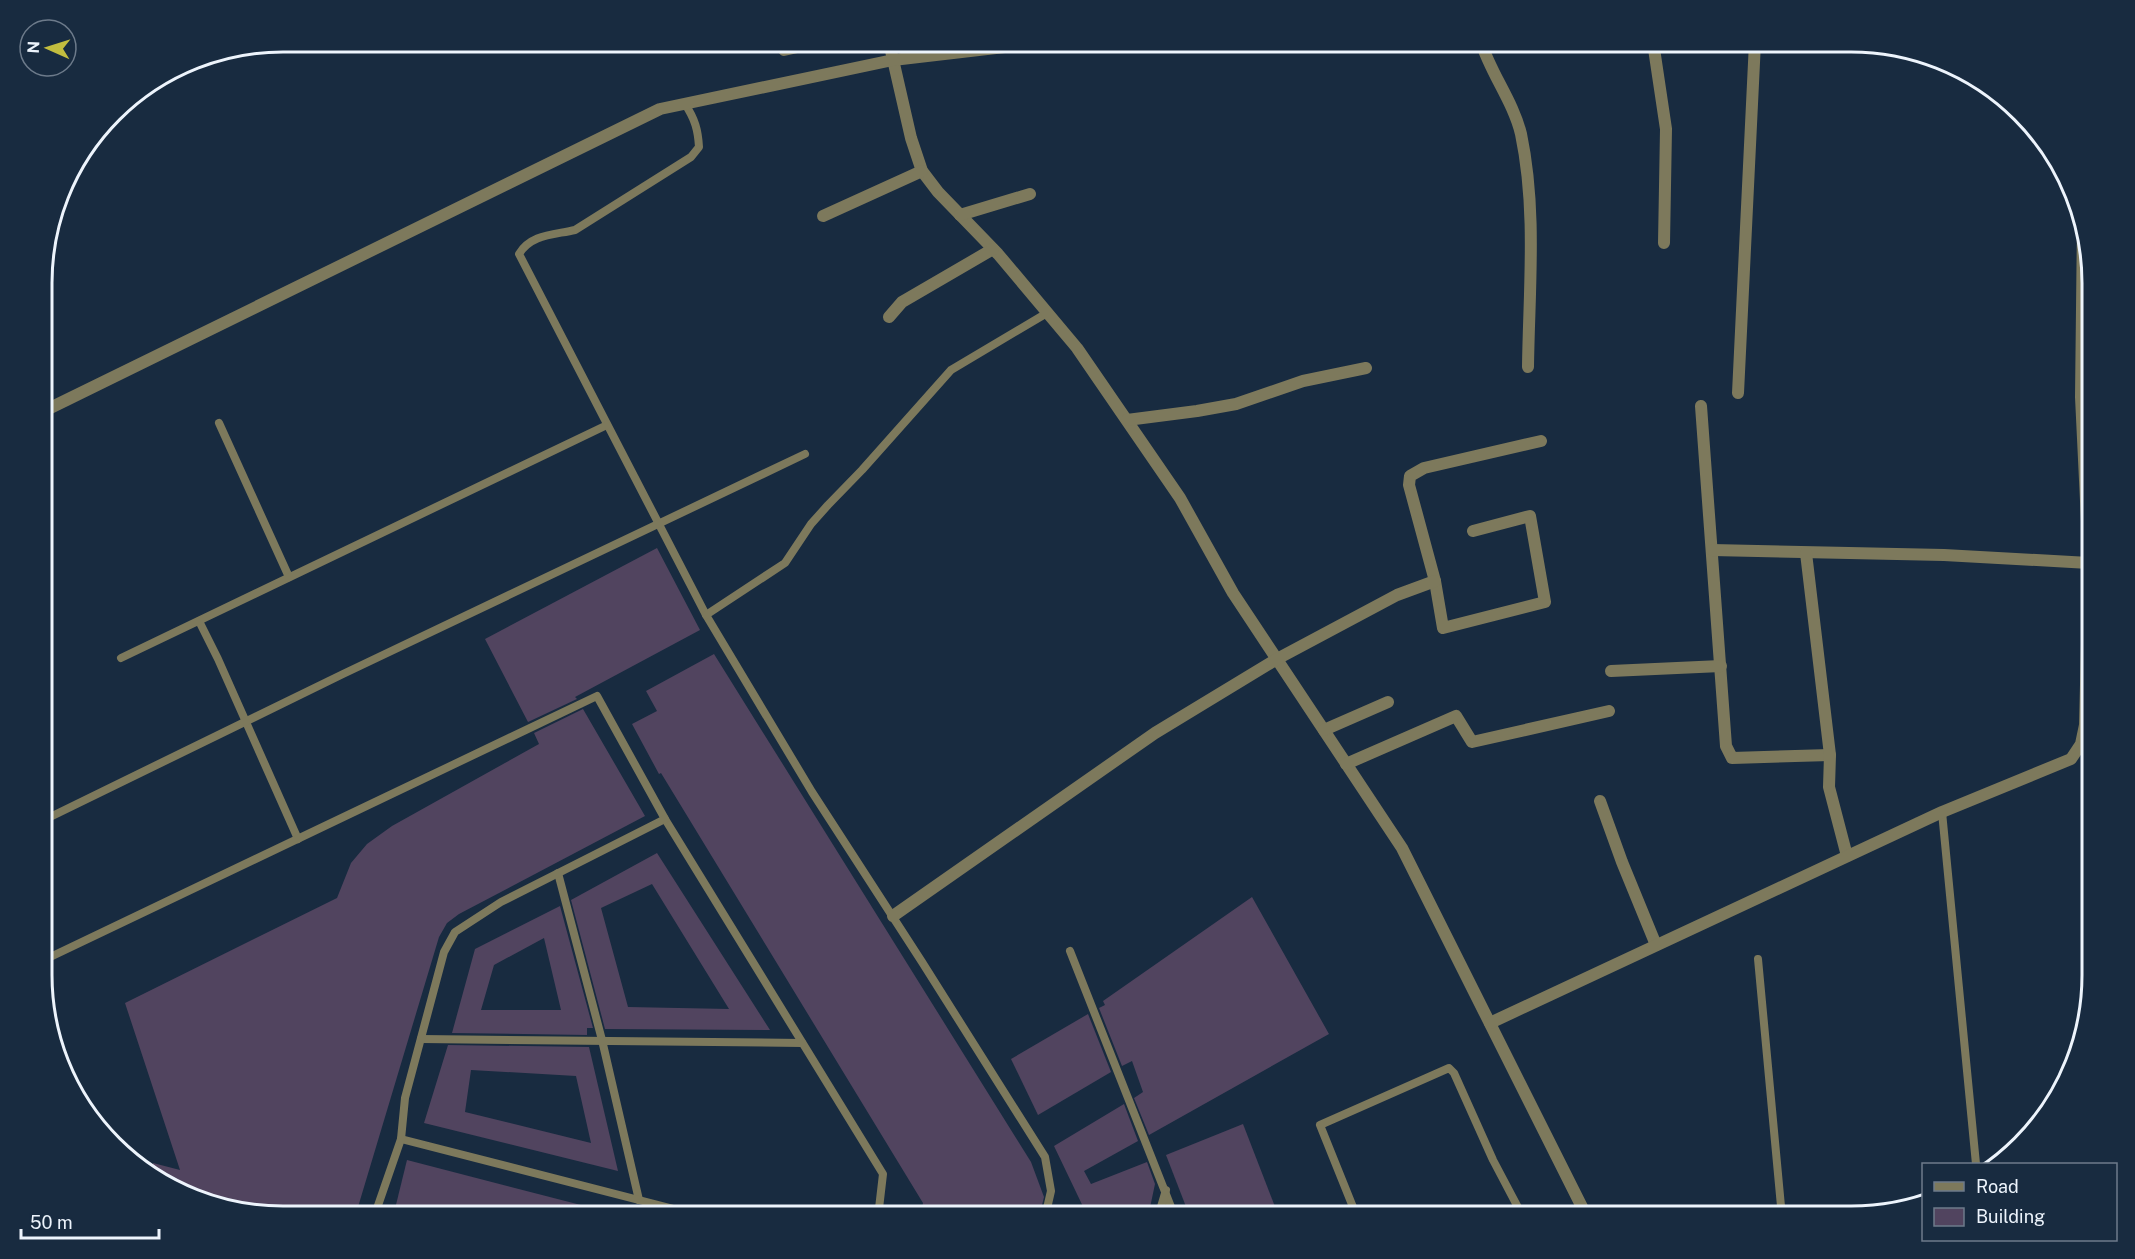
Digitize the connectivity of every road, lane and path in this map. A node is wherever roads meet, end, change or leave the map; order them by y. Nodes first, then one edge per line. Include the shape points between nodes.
1 (891, 52) edge
2 (961, 52) edge
3 (1484, 52) edge
4 (1654, 52) edge
5 (1755, 52) edge
6 (893, 60) junction
7 (685, 104) junction
8 (922, 171) junction
9 (1030, 194) dead end
10 (960, 215) junction
11 (824, 216) dead end
12 (1664, 243) dead end
13 (993, 249) junction
14 (1047, 313) junction
15 (889, 317) dead end
16 (2082, 341) edge
17 (1528, 367) dead end
18 (1366, 368) dead end
19 (1738, 393) dead end
20 (1701, 406) dead end
21 (52, 407) edge
22 (2082, 415) edge
23 (1127, 420) junction
24 (219, 423) dead end
25 (607, 425) junction
26 (1541, 441) dead end
27 (805, 454) dead end
28 (659, 524) junction
29 (1473, 531) dead end
30 (1712, 550) junction
31 (1806, 553) junction
32 (2082, 563) edge
33 (289, 578) junction
34 (1435, 581) junction
35 (706, 615) junction
36 (199, 621) junction
37 (121, 658) dead end
38 (1277, 659) junction
39 (1720, 666) junction
40 (1611, 671) dead end
41 (1388, 702) dead end
42 (1609, 711) dead end
43 (246, 722) junction
44 (1324, 730) junction
45 (2082, 739) edge
46 (1830, 755) junction
47 (1346, 764) junction
48 (1600, 801) dead end
49 (1942, 812) junction
50 (52, 816) edge
51 (664, 819) junction
52 (298, 839) junction
53 (1847, 856) junction
54 (558, 873) junction
55 (893, 916) junction
56 (1656, 945) junction
57 (1070, 951) dead end
58 (52, 956) edge
59 (1758, 959) dead end
60 (1490, 1023) junction
61 (420, 1039) junction
62 (602, 1040) junction
63 (802, 1043) junction
64 (401, 1139) junction
65 (1976, 1163) edge
66 (1166, 1190) junction
67 (639, 1200) junction
68 (378, 1206) edge
69 (662, 1206) edge
70 (879, 1206) edge
71 (1048, 1206) edge
72 (1161, 1206) edge
73 (1171, 1206) edge
74 (1353, 1206) edge
75 (1517, 1206) edge
76 (1582, 1206) edge
77 (1781, 1206) edge

1 - 6 street
2 - 6 street
3 - 17 street via 1515,114 1528,182
4 - 12 street via 1666,129
5 - 19 street
6 - 7 street
6 - 8 street
7 - 21 street via 660,109
7 - 25 lane via 698,130 699,147 691,157 575,230 538,236 519,254
8 - 10 street
8 - 11 street
9 - 10 street
10 - 13 street
13 - 14 street
13 - 15 street via 903,302
14 - 23 street via 1077,348
14 - 35 lane via 951,370 811,524 785,563
16 - 22 street
18 - 23 street via 1326,375 1236,404
20 - 30 street
23 - 38 street via 1180,498 1233,593
24 - 33 lane
25 - 28 lane
25 - 33 lane
26 - 34 street via 1424,468 1410,476 1409,485
27 - 28 lane
28 - 35 lane
28 - 43 lane
29 - 34 street via 1530,516 1545,602 1443,628
30 - 31 street
30 - 39 street
31 - 32 street
31 - 46 street
33 - 36 lane
34 - 38 street via 1397,595
35 - 55 lane via 812,792
36 - 37 lane
36 - 43 lane
38 - 44 street
38 - 55 street via 1146,740
39 - 40 street
39 - 46 street via 1726,746 1732,758
41 - 44 street
42 - 47 street via 1472,742 1456,716
43 - 50 lane
43 - 52 lane
44 - 47 street
45 - 49 street via 2071,759
46 - 53 street via 1829,787
47 - 60 street via 1402,848
48 - 56 street
49 - 53 street
49 - 65 lane
51 - 52 lane via 597,696
51 - 54 lane
51 - 63 lane
52 - 58 lane
53 - 56 street
54 - 61 lane via 501,902 455,932 444,952
54 - 62 lane
55 - 71 lane via 1045,1157 1051,1191
56 - 60 street
57 - 66 lane
59 - 77 lane
60 - 76 street
61 - 62 lane
61 - 64 lane via 405,1098
62 - 63 lane
62 - 67 lane
63 - 70 lane via 883,1174
64 - 67 lane
64 - 68 lane
66 - 72 lane
66 - 73 lane
67 - 69 lane
74 - 75 lane via 1320,1125 1449,1068

